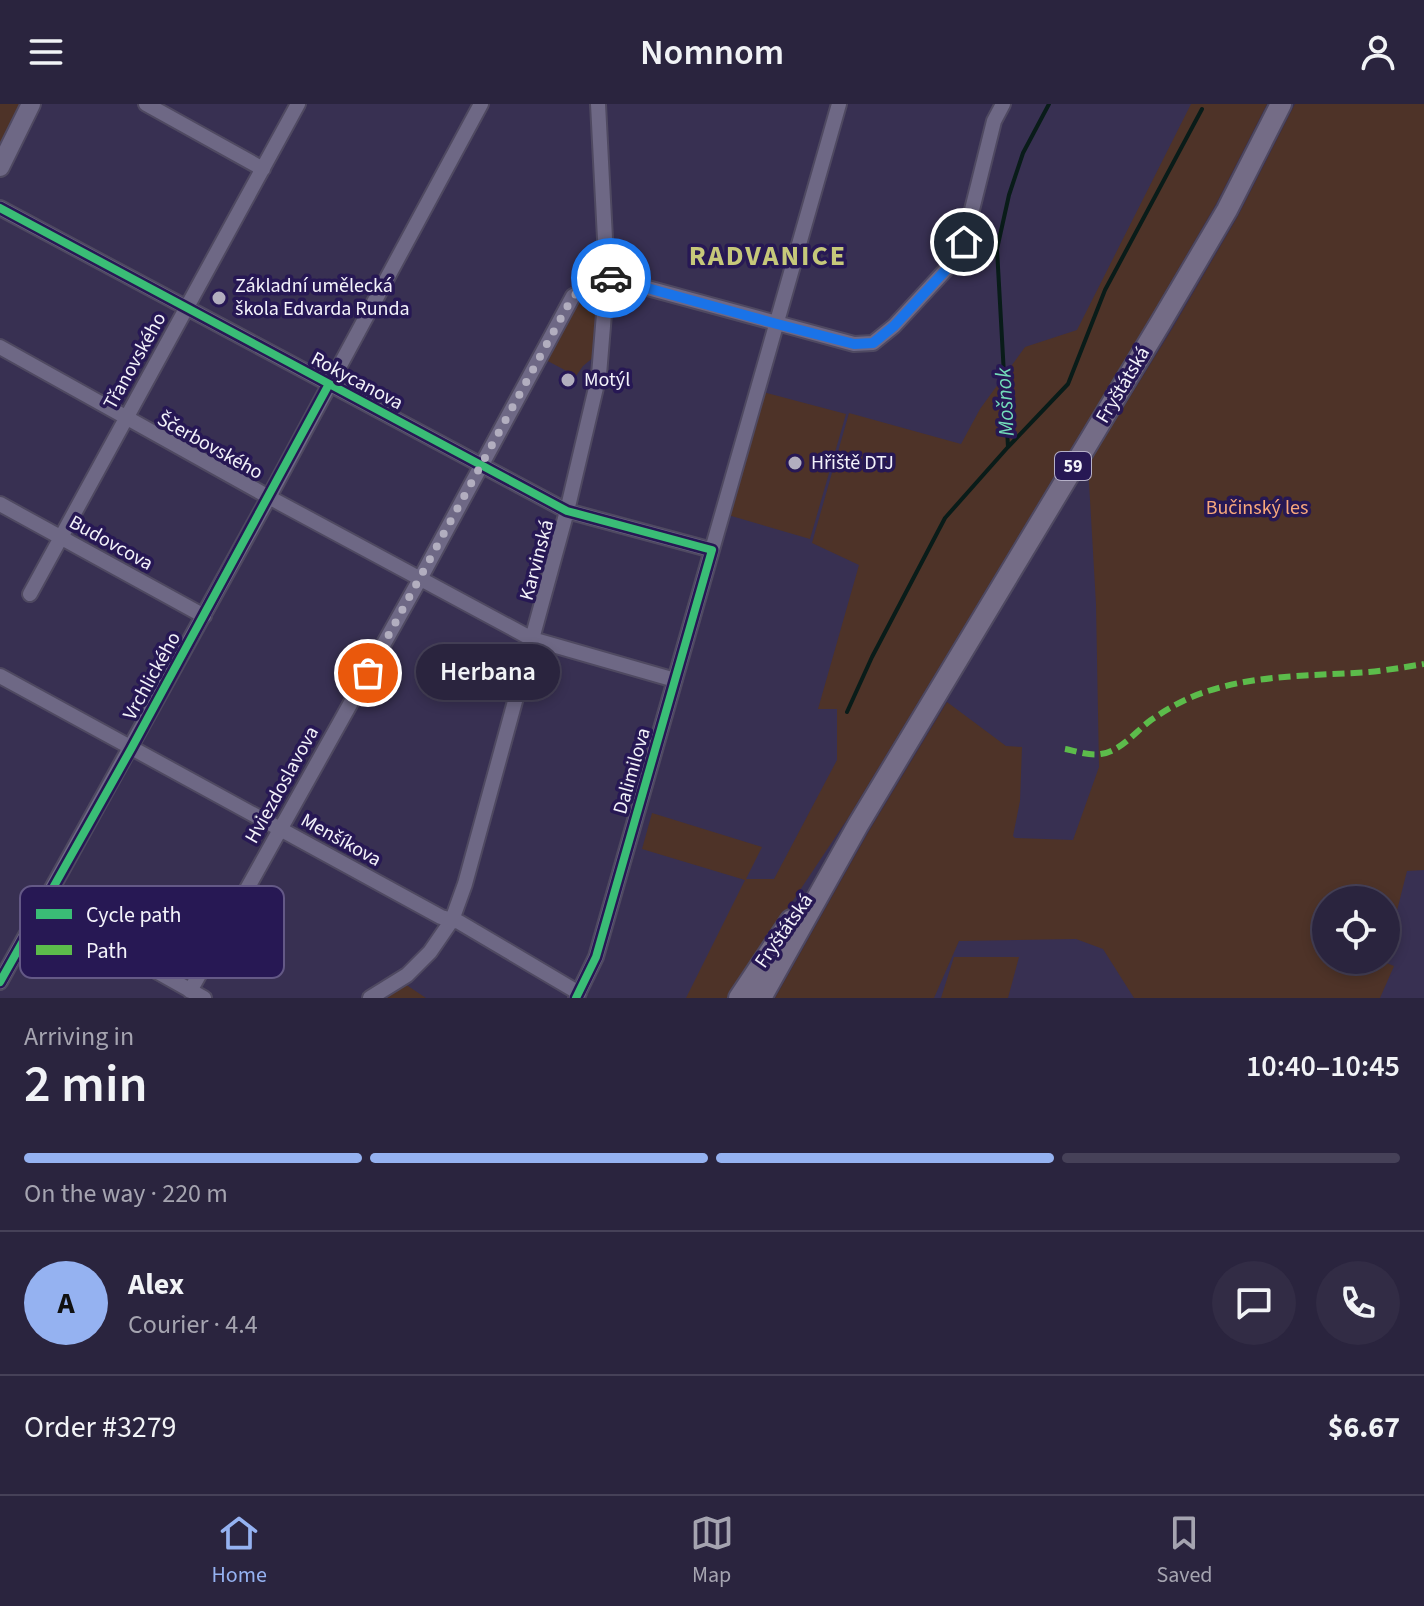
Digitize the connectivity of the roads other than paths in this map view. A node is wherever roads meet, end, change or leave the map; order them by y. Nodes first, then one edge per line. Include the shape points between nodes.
1 (31, 104) edge
2 (146, 104) edge
3 (298, 104) edge
4 (481, 104) edge
5 (598, 104) edge
6 (839, 104) edge
7 (1003, 104) edge
8 (1281, 104) edge
9 (0, 167) edge
10 (263, 169) junction
11 (0, 208) edge
12 (607, 277) junction
13 (187, 308) junction
14 (777, 324) junction
15 (0, 347) edge
16 (329, 384) junction
17 (127, 418) junction
18 (481, 465) junction
19 (269, 497) junction
20 (0, 504) edge
21 (567, 511) junction
22 (61, 538) junction
23 (712, 550) junction
24 (420, 579) junction
25 (30, 594) dead end
26 (204, 616) junction
27 (532, 639) junction
28 (0, 676) edge
29 (675, 680) junction
30 (131, 749) junction
31 (858, 825) junction
32 (280, 830) junction
33 (54, 886) edge
34 (249, 886) edge
35 (452, 920) junction
36 (20, 946) edge
37 (167, 978) edge
38 (197, 978) edge
39 (0, 982) edge
40 (190, 991) junction
41 (577, 996) edge
42 (204, 998) edge
43 (370, 998) edge
44 (739, 998) edge
45 (761, 998) edge

1 - 9 street
2 - 10 street
3 - 10 street, Třanovského
4 - 16 street, Vrchlického
5 - 12 street, Karvinská
6 - 14 street, Dalimilova
7 - 14 street via 994,121 964,242 955,260 894,326 873,343 854,344
8 - 31 main road, Fryštátská / 59 via 1227,210
10 - 13 street, Třanovského
11 - 13 street, Rokycanova
12 - 14 street
12 - 18 street, Hviezdoslavova via 573,296
12 - 21 street, Karvinská via 599,375
13 - 16 street, Rokycanova
13 - 17 street, Třanovského
14 - 23 street, Dalimilova
15 - 17 street, Ščerbovského
16 - 18 street, Rokycanova
16 - 19 street, Vrchlického
17 - 19 street, Ščerbovského
17 - 22 street, Třanovského
18 - 21 street, Rokycanova
18 - 24 street, Hviezdoslavova
19 - 24 street, Ščerbovského
19 - 26 street, Vrchlického
20 - 22 street, Budovcova
21 - 23 street, Rokycanova
21 - 27 street, Karvinská
22 - 25 street, Třanovského
22 - 26 street, Budovcova
23 - 29 street, Dalimilova
24 - 27 street, Ščerbovského
24 - 32 street, Hviezdoslavova
26 - 30 street, Vrchlického
27 - 29 street, Ščerbovského
27 - 35 street, Karvinská
28 - 30 street, Menšíkova
29 - 41 street, Dalimilova via 596,957
30 - 32 street, Menšíkova
30 - 33 street, Vrchlického
31 - 44 main road, Fryštátská / 59
31 - 45 main road, Fryštátská / 59
32 - 34 street, Hviezdoslavova
32 - 35 street, Menšíkova
35 - 41 street, Menšíkova
35 - 43 street, Karvinská via 407,975
36 - 39 street, Vrchlického
37 - 40 street
38 - 40 street, Hviezdoslavova
40 - 42 street

